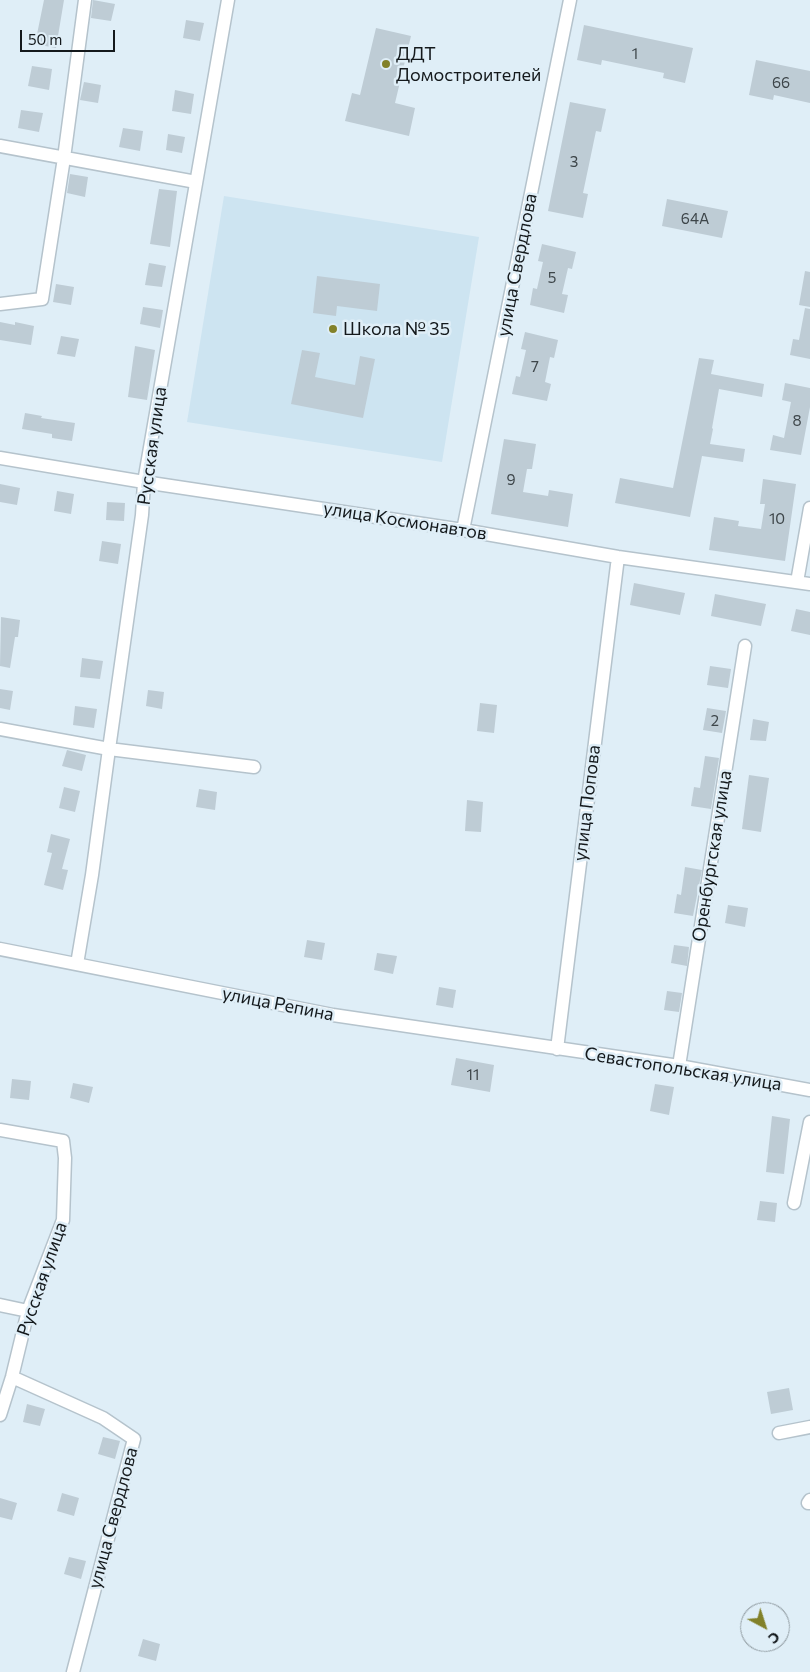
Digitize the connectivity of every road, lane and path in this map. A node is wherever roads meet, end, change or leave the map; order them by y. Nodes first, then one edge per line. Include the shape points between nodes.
1 (85, 0) edge
2 (228, 0) edge
3 (570, 0) edge
4 (0, 146) edge
5 (64, 158) junction
6 (196, 182) junction
7 (0, 304) edge
8 (0, 458) edge
9 (144, 482) junction
10 (810, 508) edge
11 (463, 530) junction
12 (618, 557) junction
13 (804, 583) edge
14 (745, 646) dead end
15 (0, 729) edge
16 (108, 749) junction
17 (254, 767) dead end
18 (0, 949) edge
19 (77, 964) junction
20 (557, 1049) junction
21 (679, 1066) junction
22 (810, 1090) edge
23 (810, 1122) edge
24 (0, 1130) edge
25 (794, 1203) dead end
26 (0, 1305) edge
27 (28, 1311) junction
28 (12, 1377) junction
29 (0, 1415) edge
30 (810, 1427) edge
31 (779, 1433) dead end
32 (73, 1672) edge

1 - 5 street
2 - 6 street, Русская улица
3 - 11 street, улица Свердлова
4 - 5 street
5 - 6 street
5 - 7 street via 42,299
6 - 9 street, Русская улица
8 - 9 street, улица Космонавтов
9 - 11 street, улица Космонавтов
9 - 16 street, Русская улица
10 - 13 street
11 - 12 street, улица Космонавтов
12 - 13 street, улица Космонавтов
12 - 20 street, улица Попова
14 - 21 street, Оренбургская улица
15 - 16 street
16 - 17 street
16 - 19 street, Русская улица
18 - 19 street, улица Репина
19 - 20 street, улица Репина via 333,1015
20 - 21 street, Севастопольская улица
21 - 22 street, Севастопольская улица
23 - 25 street
24 - 27 street, Русская улица via 63,1140 63,1220
26 - 27 street
27 - 28 street, Русская улица
28 - 29 street, Русская улица
28 - 32 street, улица Свердлова via 104,1418 134,1439
30 - 31 street

